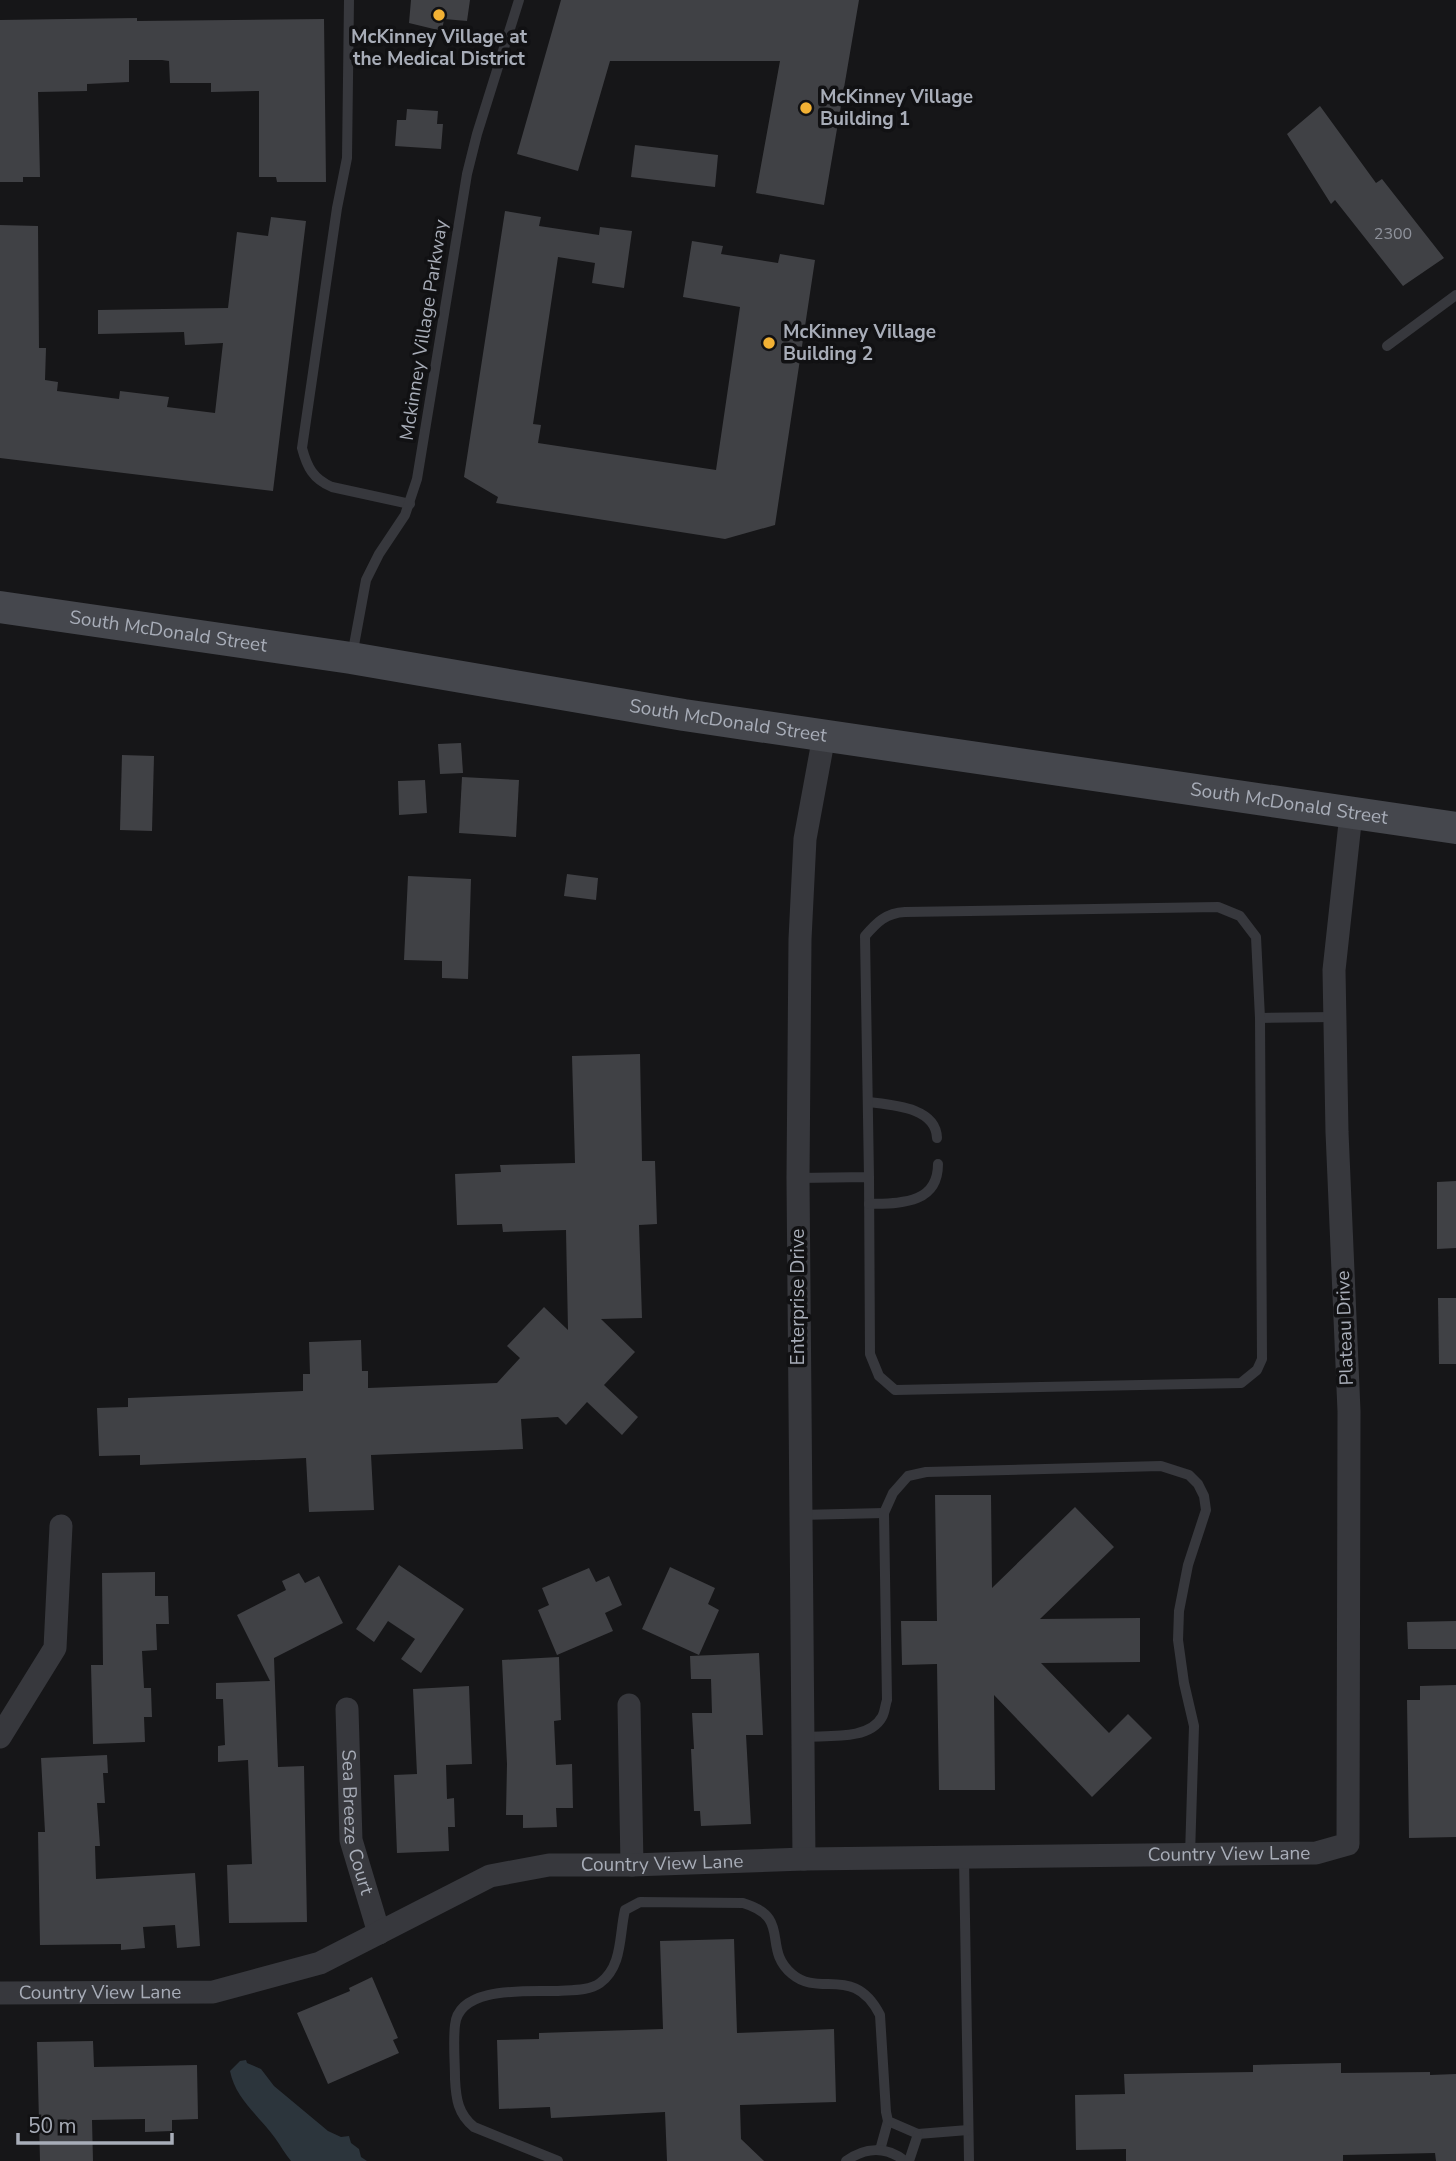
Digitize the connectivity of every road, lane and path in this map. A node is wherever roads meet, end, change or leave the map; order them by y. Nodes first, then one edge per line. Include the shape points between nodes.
1 (349, 0) edge
2 (519, 0) edge
3 (1456, 295) edge
4 (1387, 346) dead end
5 (410, 504) junction
6 (0, 607) edge
7 (351, 658) junction
8 (824, 736) junction
9 (1351, 814) junction
10 (1456, 828) edge
11 (1335, 1017) junction
12 (1260, 1018) junction
13 (868, 1102) junction
14 (937, 1138) dead end
15 (938, 1164) dead end
16 (869, 1177) junction
17 (797, 1178) junction
18 (869, 1204) junction
19 (884, 1513) junction
20 (800, 1515) junction
21 (61, 1526) dead end
22 (629, 1705) dead end
23 (347, 1709) dead end
24 (0, 1737) edge
25 (803, 1737) junction
26 (1348, 1844) joint
27 (1190, 1855) junction
28 (964, 1858) junction
29 (804, 1859) junction
30 (632, 1865) junction
31 (379, 1933) junction
32 (0, 1993) edge
33 (888, 2121) junction
34 (968, 2130) junction
35 (918, 2134) junction
36 (880, 2150) junction
37 (558, 2161) edge
38 (846, 2161) edge
39 (907, 2161) edge
40 (969, 2161) edge

1 - 5 lane via 347,158 302,448 309,471 322,483
2 - 5 lane, Mckinney Village Parkway via 467,174
3 - 4 lane
5 - 7 lane, Mckinney Village Parkway via 366,580
6 - 7 main road, South McDonald Street
7 - 8 main road, South McDonald Street
8 - 9 main road, South McDonald Street
8 - 17 street, Enterprise Drive via 804,839
9 - 10 main road, South McDonald Street
9 - 11 street, Plateau Drive via 1337,934
11 - 12 lane
11 - 26 street, Plateau Drive via 1349,1411
12 - 13 lane via 1256,937 1240,916 1218,906 895,913 880,919 865,936
12 - 18 lane via 1262,1359 1241,1383 895,1390 879,1376 870,1354
13 - 14 lane via 914,1110 928,1118
13 - 16 lane
15 - 18 lane via 932,1188 919,1198
16 - 17 lane
16 - 18 lane
17 - 20 street, Enterprise Drive
19 - 20 lane
19 - 25 lane via 887,1700 883,1716 859,1733
19 - 27 lane via 908,1476 926,1472 1161,1466 1189,1475 1198,1483 1206,1510 1188,1565 1178,1640 1194,1726
20 - 25 street, Enterprise Drive
21 - 24 street via 55,1648
22 - 30 street
23 - 31 street, Sea Breeze Court via 351,1840
25 - 29 street, Enterprise Drive
26 - 27 street, Country View Lane via 1316,1853
27 - 28 street, Country View Lane
28 - 29 street, Country View Lane
28 - 34 lane
29 - 30 street, Country View Lane
30 - 31 street, Country View Lane via 550,1865 490,1876
31 - 32 street, Country View Lane via 320,1963 213,1992
33 - 35 lane
33 - 36 lane
33 - 37 lane via 880,2015 873,2001 846,1985 804,1981 792,1974 777,1952 768,1916 759,1908 743,1903 640,1902 625,1910 619,1954 611,1973 596,1985 492,1994 474,1999 460,2010 455,2023 456,2090 463,2118 474,2127
34 - 35 lane
34 - 40 lane
35 - 39 lane
36 - 38 lane via 856,2154
36 - 39 lane

